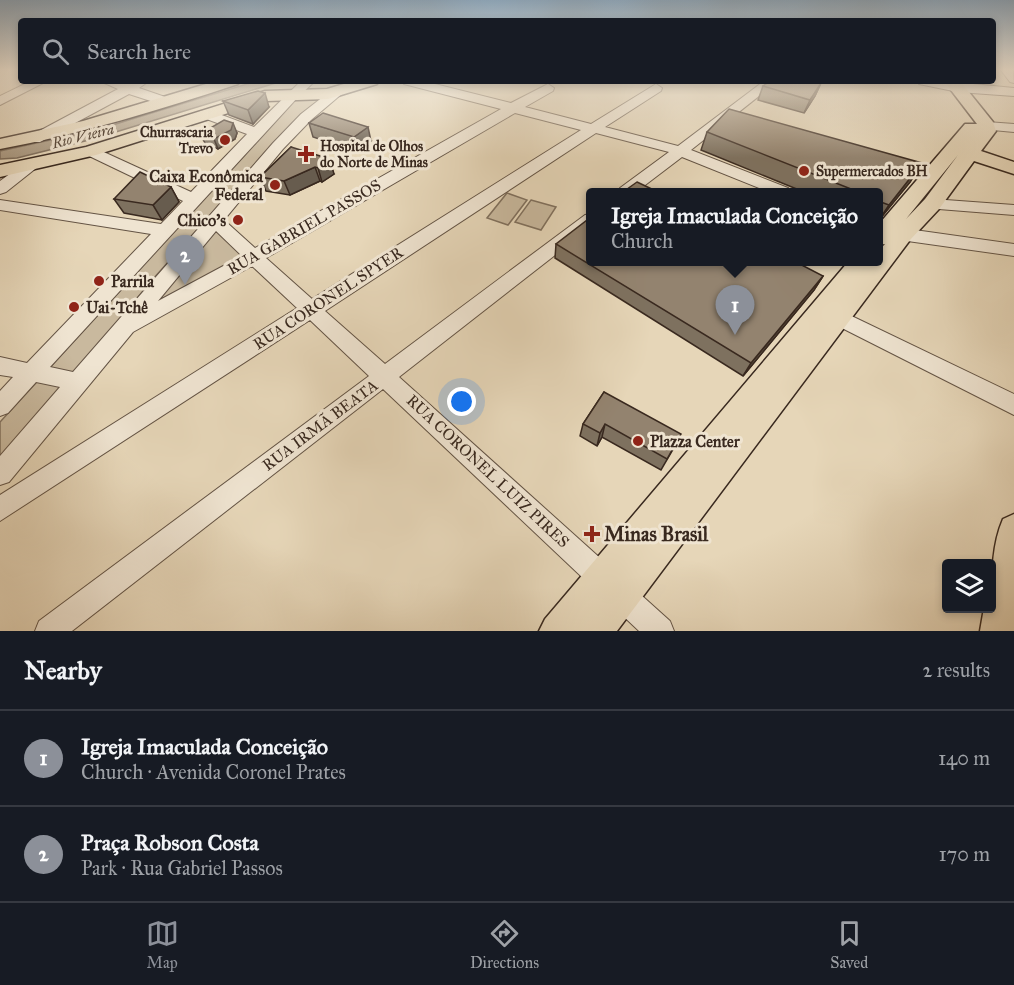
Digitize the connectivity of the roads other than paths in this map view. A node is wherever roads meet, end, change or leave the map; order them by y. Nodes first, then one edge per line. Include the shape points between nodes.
1 (111, 98) edge
2 (156, 98) edge
3 (177, 98) edge
4 (254, 98) edge
5 (260, 98) edge
6 (289, 98) edge
7 (330, 98) edge
8 (475, 98) edge
9 (529, 98) edge
10 (639, 98) edge
11 (749, 98) edge
12 (965, 98) edge
13 (166, 102) junction
14 (512, 108) junction
15 (279, 109) junction
16 (206, 114) junction
17 (987, 126) junction
18 (591, 128) junction
19 (1014, 128) edge
20 (253, 137) junction
21 (35, 139) junction
22 (0, 144) edge
23 (278, 147) junction
24 (962, 150) junction
25 (90, 151) junction
26 (681, 151) junction
27 (30, 166) junction
28 (1014, 168) edge
29 (0, 171) edge
30 (631, 188) edge
31 (773, 188) edge
32 (0, 189) edge
33 (193, 199) junction
34 (932, 204) junction
35 (0, 205) edge
36 (1014, 210) edge
37 (214, 220) junction
38 (586, 223) edge
39 (165, 230) junction
40 (886, 234) edge
41 (1014, 250) edge
42 (255, 256) junction
43 (856, 266) edge
44 (868, 266) edge
45 (310, 309) junction
46 (839, 318) junction
47 (123, 329) junction
48 (0, 366) edge
49 (31, 373) junction
50 (384, 376) junction
51 (79, 382) junction
52 (1014, 405) edge
53 (0, 406) edge
54 (0, 474) edge
55 (0, 509) edge
56 (1014, 530) edge
57 (613, 586) junction
58 (49, 631) edge
59 (557, 631) edge
60 (595, 631) edge
61 (660, 631) edge
62 (998, 631) edge

1 - 21 street
2 - 13 street
3 - 13 main road
4 - 16 main road
5 - 15 main road via 278,100
6 - 15 street
7 - 23 street
8 - 14 street
9 - 14 street, RUA GABRIEL PASSOS
10 - 18 street, RUA CORONEL SPYER
11 - 26 street
12 - 17 main road
13 - 21 main road
14 - 18 street
14 - 42 street, RUA GABRIEL PASSOS
15 - 20 street
16 - 20 street
16 - 25 main road
17 - 19 street
17 - 24 main road via 987,131
18 - 26 street
18 - 45 street, RUA CORONEL SPYER
20 - 23 street via 270,138
20 - 33 street
21 - 22 main road
23 - 37 street
24 - 28 main road
24 - 34 main road
24 - 40 main road
25 - 27 main road
25 - 33 street
26 - 30 street
26 - 31 street
27 - 29 main road
27 - 32 street
33 - 39 street
34 - 36 street
34 - 40 main road
35 - 39 street
37 - 42 street, RUA CORONEL LUIZ PIRES
37 - 47 street
38 - 50 street, RUA IRMÃ BEATA
39 - 49 street
40 - 41 street
42 - 45 street, RUA CORONEL LUIZ PIRES
42 - 47 street, RUA GABRIEL PASSOS
43 - 57 main road
44 - 46 main road
45 - 50 street, RUA CORONEL LUIZ PIRES
45 - 55 street, RUA CORONEL SPYER
46 - 52 street
46 - 57 main road
47 - 51 street
48 - 49 street
49 - 51 street
49 - 53 street
50 - 57 street, RUA CORONEL LUIZ PIRES
50 - 58 street, RUA IRMÃ BEATA
51 - 54 street
56 - 62 main road
57 - 59 main road
57 - 60 main road
57 - 61 street, RUA CORONEL LUIZ PIRES

